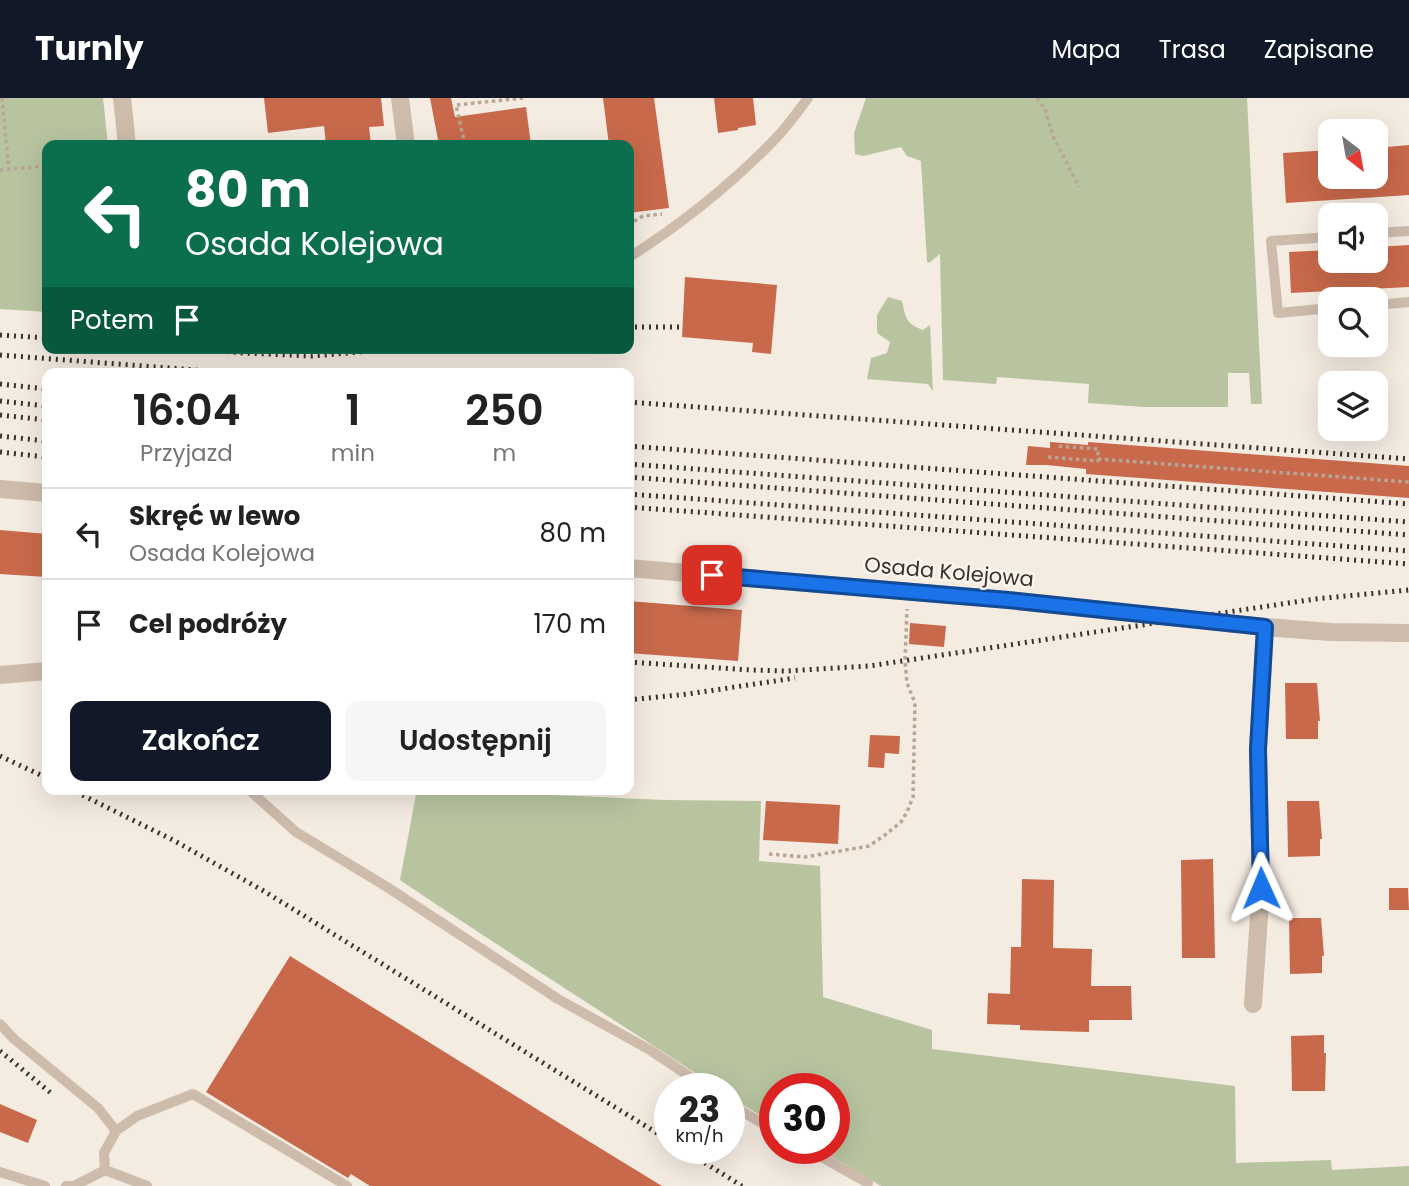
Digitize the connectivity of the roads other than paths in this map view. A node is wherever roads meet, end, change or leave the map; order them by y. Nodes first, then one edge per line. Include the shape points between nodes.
1 (122, 98) edge
2 (400, 98) edge
3 (808, 98) edge
4 (126, 140) edge
5 (405, 140) edge
6 (1409, 231) edge
7 (1388, 232) edge
8 (1318, 238) edge
9 (634, 254) edge
10 (1409, 302) edge
11 (1388, 304) edge
12 (1318, 309) edge
13 (0, 489) edge
14 (42, 493) edge
15 (634, 568) edge
16 (1265, 627) junction
17 (1409, 633) edge
18 (42, 671) edge
19 (0, 675) edge
20 (255, 795) edge
21 (1253, 1003) dead end
22 (0, 1024) edge
23 (685, 1073) edge
24 (116, 1131) junction
25 (834, 1164) edge
26 (105, 1170) junction
27 (0, 1172) edge
28 (868, 1183) dead end
29 (44, 1186) edge
30 (66, 1186) edge
31 (147, 1186) edge
32 (347, 1186) edge

1 - 4 street
2 - 5 street
3 - 9 lane via 743,172
6 - 7 lane
8 - 12 lane via 1271,241 1278,313
10 - 11 lane
13 - 14 street
15 - 16 street, Osada Kolejowa
16 - 17 street, Osada Kolejowa
16 - 21 street via 1258,749 1261,888
18 - 19 street
20 - 23 lane via 296,832 558,999
22 - 24 lane via 98,1108
24 - 26 lane via 104,1153
24 - 32 lane via 137,1116 193,1094
25 - 28 lane
26 - 30 lane
26 - 31 lane
27 - 29 lane

